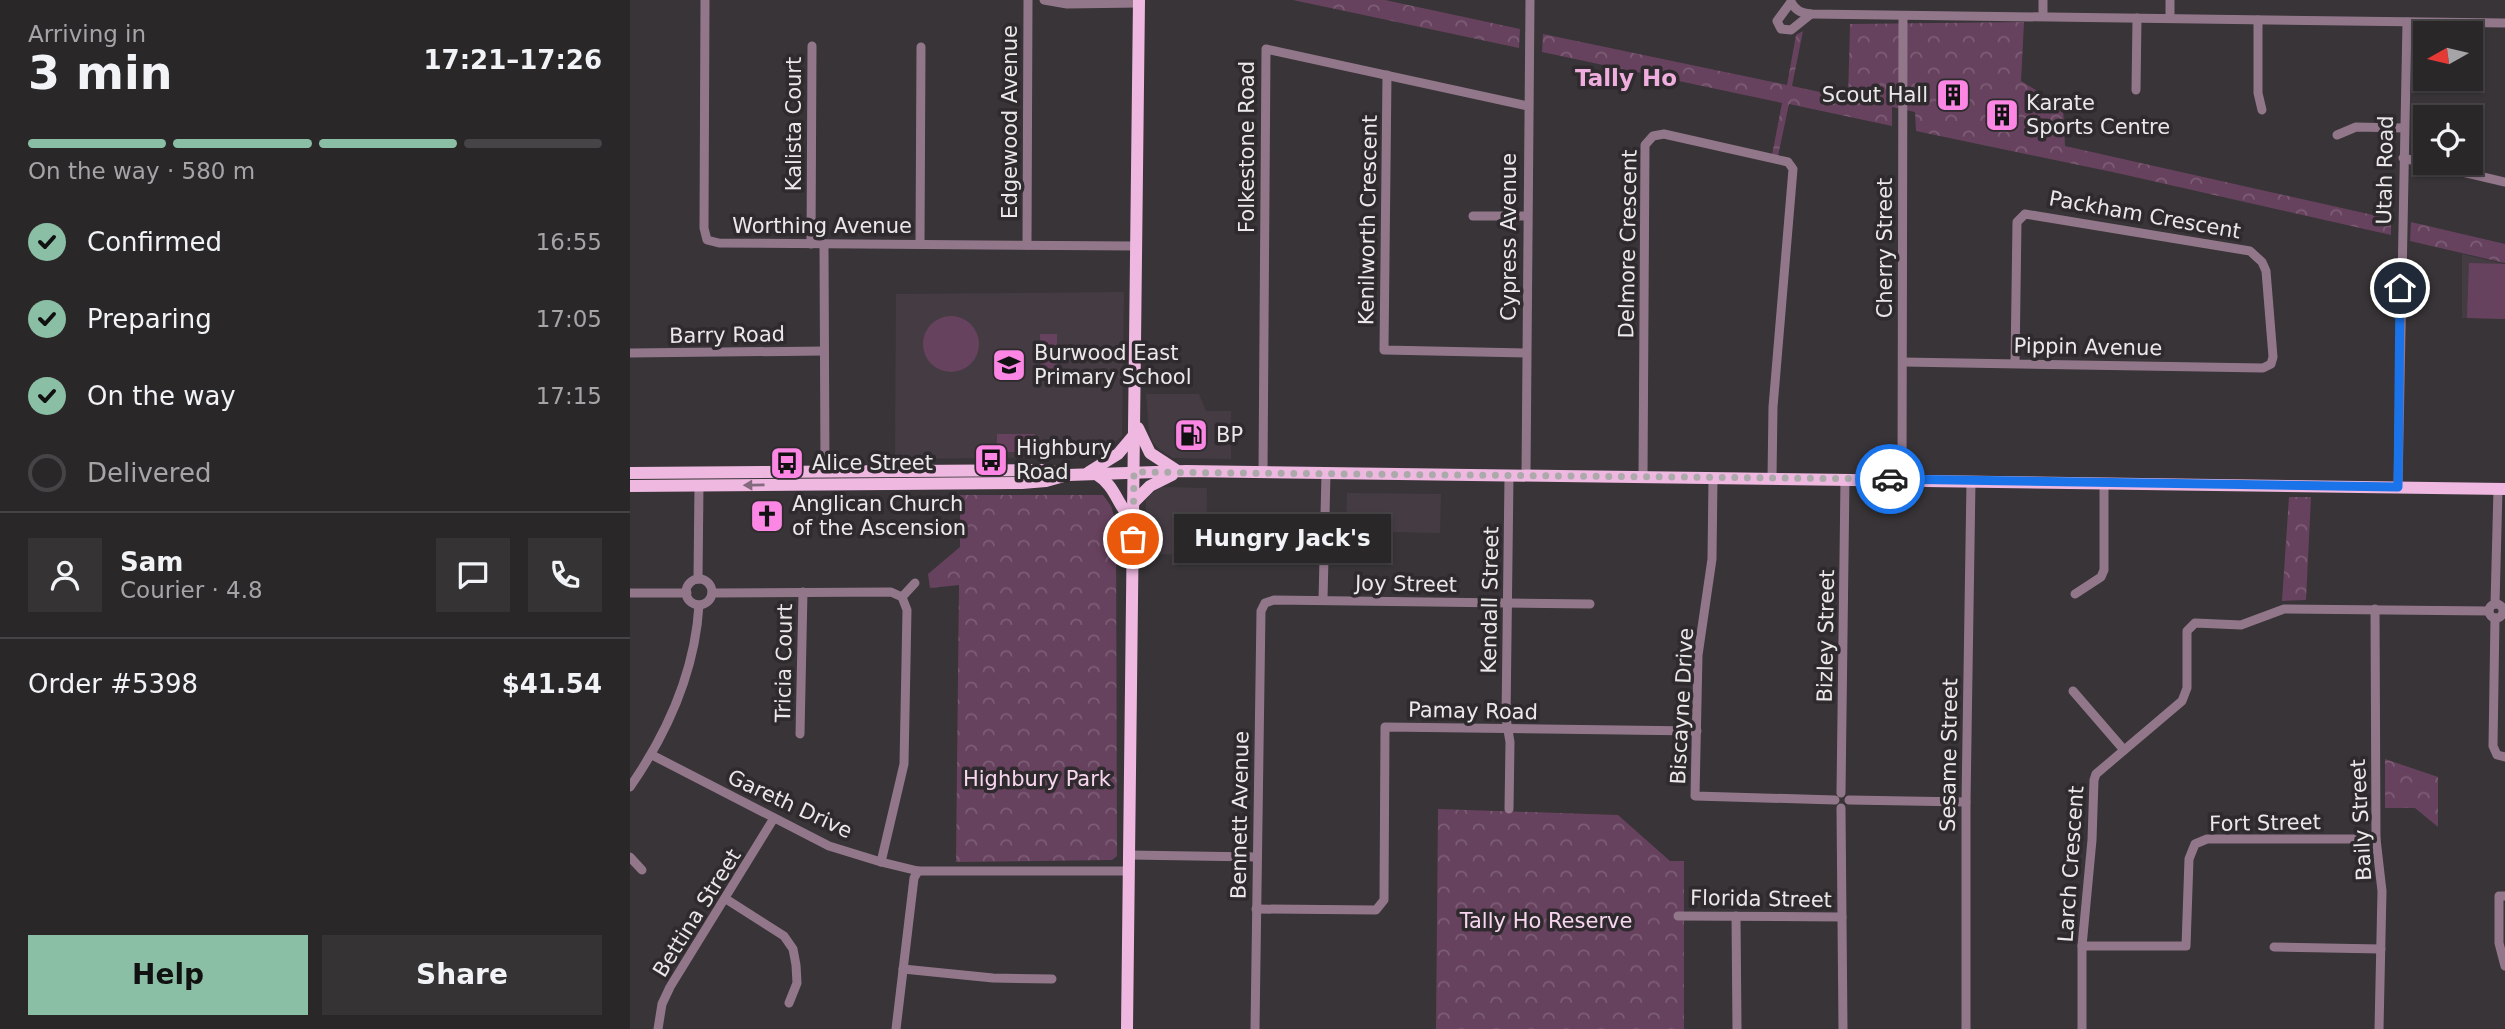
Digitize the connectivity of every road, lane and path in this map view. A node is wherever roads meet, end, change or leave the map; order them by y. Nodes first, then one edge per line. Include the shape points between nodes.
1 (705, 0) edge
2 (1028, 0) edge
3 (1044, 0) edge
4 (1530, 0) edge
5 (2043, 0) edge
6 (2170, 0) edge
7 (1791, 1) edge
8 (1139, 2) edge
9 (1811, 15) junction
10 (1903, 16) junction
11 (2043, 16) junction
12 (2137, 18) junction
13 (2170, 18) junction
14 (2258, 20) junction
15 (2407, 22) junction
16 (2505, 23) edge
17 (812, 46) dead end
18 (921, 47) dead end
19 (1387, 75) junction
20 (2136, 90) dead end
21 (1528, 106) junction
22 (2262, 110) dead end
23 (2403, 128) junction
24 (2337, 135) dead end
25 (2403, 158) junction
26 (2505, 182) edge
27 (1473, 216) dead end
28 (1527, 216) junction
29 (811, 244) junction
30 (824, 244) junction
31 (920, 244) junction
32 (1027, 245) junction
33 (1136, 246) junction
34 (824, 351) junction
35 (630, 353) edge
36 (1526, 353) junction
37 (1903, 362) junction
38 (2015, 364) junction
39 (2271, 364) joint
40 (1135, 428) junction
41 (1182, 471) junction
42 (1134, 472) junction
43 (1263, 472) junction
44 (630, 473) edge
45 (1326, 473) junction
46 (1090, 474) junction
47 (1526, 475) junction
48 (1509, 476) junction
49 (1643, 477) junction
50 (826, 478) junction
51 (1713, 478) junction
52 (1772, 478) junction
53 (699, 479) junction
54 (1845, 479) junction
55 (1902, 479) junction
56 (1971, 481) junction
57 (2104, 482) junction
58 (630, 486) edge
59 (2398, 487) junction
60 (2501, 489) edge
61 (1134, 502) junction
62 (1133, 522) junction
63 (698, 579) junction
64 (915, 583) dead end
65 (803, 592) junction
66 (630, 593) edge
67 (687, 593) junction
68 (712, 593) junction
69 (2075, 594) dead end
70 (902, 597) junction
71 (1323, 600) junction
72 (1265, 603) joint
73 (1508, 604) junction
74 (1590, 604) dead end
75 (699, 605) junction
76 (2375, 609) junction
77 (2497, 611) edge
78 (2073, 691) dead end
79 (1508, 728) junction
80 (1697, 731) junction
81 (800, 734) dead end
82 (2124, 750) junction
83 (652, 755) junction
84 (2505, 757) edge
85 (630, 787) edge
86 (1842, 800) junction
87 (1966, 802) junction
88 (1508, 809) dead end
89 (774, 818) junction
90 (2376, 839) junction
91 (1129, 855) junction
92 (630, 857) edge
93 (1256, 857) junction
94 (881, 862) junction
95 (642, 870) dead end
96 (918, 871) junction
97 (1129, 871) junction
98 (2502, 896) edge
99 (726, 899) junction
100 (1256, 909) junction
101 (1678, 916) dead end
102 (1736, 916) junction
103 (1842, 917) junction
104 (2082, 946) junction
105 (2274, 947) dead end
106 (2381, 949) junction
107 (2505, 966) edge
108 (903, 969) junction
109 (1052, 979) dead end
110 (789, 1003) dead end
111 (657, 1029) edge
112 (896, 1029) edge
113 (1127, 1029) edge
114 (1255, 1029) edge
115 (1737, 1029) edge
116 (1843, 1029) edge
117 (1966, 1029) edge
118 (2082, 1029) edge
119 (2379, 1029) edge

1 - 29 street, Worthing Avenue via 707,240
2 - 32 street, Edgewood Avenue
3 - 8 street via 1067,4
4 - 21 street, Cypress Avenue
5 - 11 street
6 - 13 street
7 - 9 street via 1794,9
7 - 9 street via 1777,21 1781,29 1791,30
8 - 33 main road
9 - 10 street
10 - 11 street
10 - 37 street, Cherry Street
11 - 12 street
12 - 13 street
12 - 20 street
13 - 14 street
14 - 15 street
14 - 22 street
15 - 16 street
15 - 23 street, Utah Road
17 - 29 street, Kalista Court
18 - 31 street
19 - 21 street, Folkestone Road
19 - 36 street, Kenilworth Crescent via 1384,350
19 - 43 street, Folkestone Road via 1266,49
21 - 28 street, Cypress Avenue
23 - 24 street via 2356,127
23 - 25 street, Utah Road
25 - 26 street
25 - 59 street, Utah Road
27 - 28 street
28 - 36 street, Cypress Avenue
29 - 30 street, Worthing Avenue
30 - 31 street, Worthing Avenue
30 - 34 street
31 - 32 street, Worthing Avenue
32 - 33 street, Worthing Avenue
33 - 40 main road
34 - 35 street, Barry Road
34 - 50 street
36 - 47 street, Cypress Avenue
37 - 38 street, Pippin Avenue
37 - 55 street, Cherry Street
38 - 39 street, Pippin Avenue via 2255,368
38 - 39 street, Packham Crescent via 2017,222 2025,214 2250,251 2266,271
40 - 41 main road via 1150,453 1167,467
40 - 42 main road
40 - 46 main road via 1118,454
41 - 42 main road
41 - 43 main road
41 - 61 main road via 1158,480
42 - 46 main road
42 - 61 main road
43 - 45 main road
44 - 53 main road
45 - 48 main road
45 - 71 street
46 - 50 main road via 1022,483
46 - 62 main road via 1108,481
47 - 48 main road
47 - 49 main road
48 - 73 street, Kendall Street
49 - 51 main road
49 - 52 street, Delmore Crescent via 1644,145 1653,136 1664,134 1788,162 1793,169 1773,407
50 - 53 main road
51 - 52 main road
51 - 80 street, Biscayne Drive via 1712,559 1698,654
52 - 54 main road
53 - 58 main road
53 - 63 street
54 - 55 main road
54 - 86 street, Bizley Street
55 - 56 main road
56 - 57 main road
56 - 87 street, Sesame Street
57 - 59 main road
57 - 69 street via 2104,570
59 - 60 main road
60 - 77 street
61 - 62 main road
62 - 91 main road
63 - 67 street via 688,586
63 - 68 street via 705,581
64 - 70 street
65 - 68 street
65 - 70 street via 891,592
65 - 81 street, Tricia Court
66 - 67 street
67 - 75 street via 688,599
68 - 75 street
70 - 94 street via 907,610 904,764
71 - 72 street, Joy Street
71 - 73 street, Joy Street
72 - 93 street, Bennett Avenue via 1261,611
73 - 74 street, Joy Street
73 - 79 street, Kendall Street
75 - 83 street via 689,666 673,715
76 - 77 street, Larch Crescent
76 - 82 street, Larch Crescent via 2284,609 2241,625 2196,623 2187,631 2187,688 2182,701
76 - 90 street, Baily Street
77 - 84 street via 2493,746 2497,755
78 - 82 street
79 - 80 street, Pamay Road
79 - 88 street, Kendall Street
79 - 100 street, Pamay Road via 1385,727 1384,900 1376,910
80 - 86 street, Biscayne Drive via 1695,796
82 - 104 street, Larch Crescent via 2094,780
83 - 85 street
83 - 89 street, Gareth Drive
86 - 87 street
86 - 103 street, Bizley Street
87 - 117 street, Sesame Street
89 - 94 street, Gareth Drive via 829,846
89 - 99 street, Bettina Street
90 - 104 street, Fort Street via 2207,839 2195,844 2189,859 2186,946
90 - 106 street, Baily Street via 2382,891
91 - 93 street
91 - 97 main road
92 - 95 street
93 - 100 street, Bennett Avenue
94 - 96 street, Gareth Drive
96 - 97 street, Gareth Drive
96 - 108 street
97 - 113 main road
98 - 107 street via 2499,943
99 - 110 street via 784,936 793,949 797,983
99 - 111 street, Bettina Street via 670,987
100 - 114 street, Bennett Avenue
101 - 102 street, Florida Street
102 - 103 street, Florida Street
102 - 115 street
103 - 116 street, Bizley Street
104 - 118 street, Larch Crescent
105 - 106 street
106 - 119 street, Baily Street
108 - 109 street
108 - 112 street

